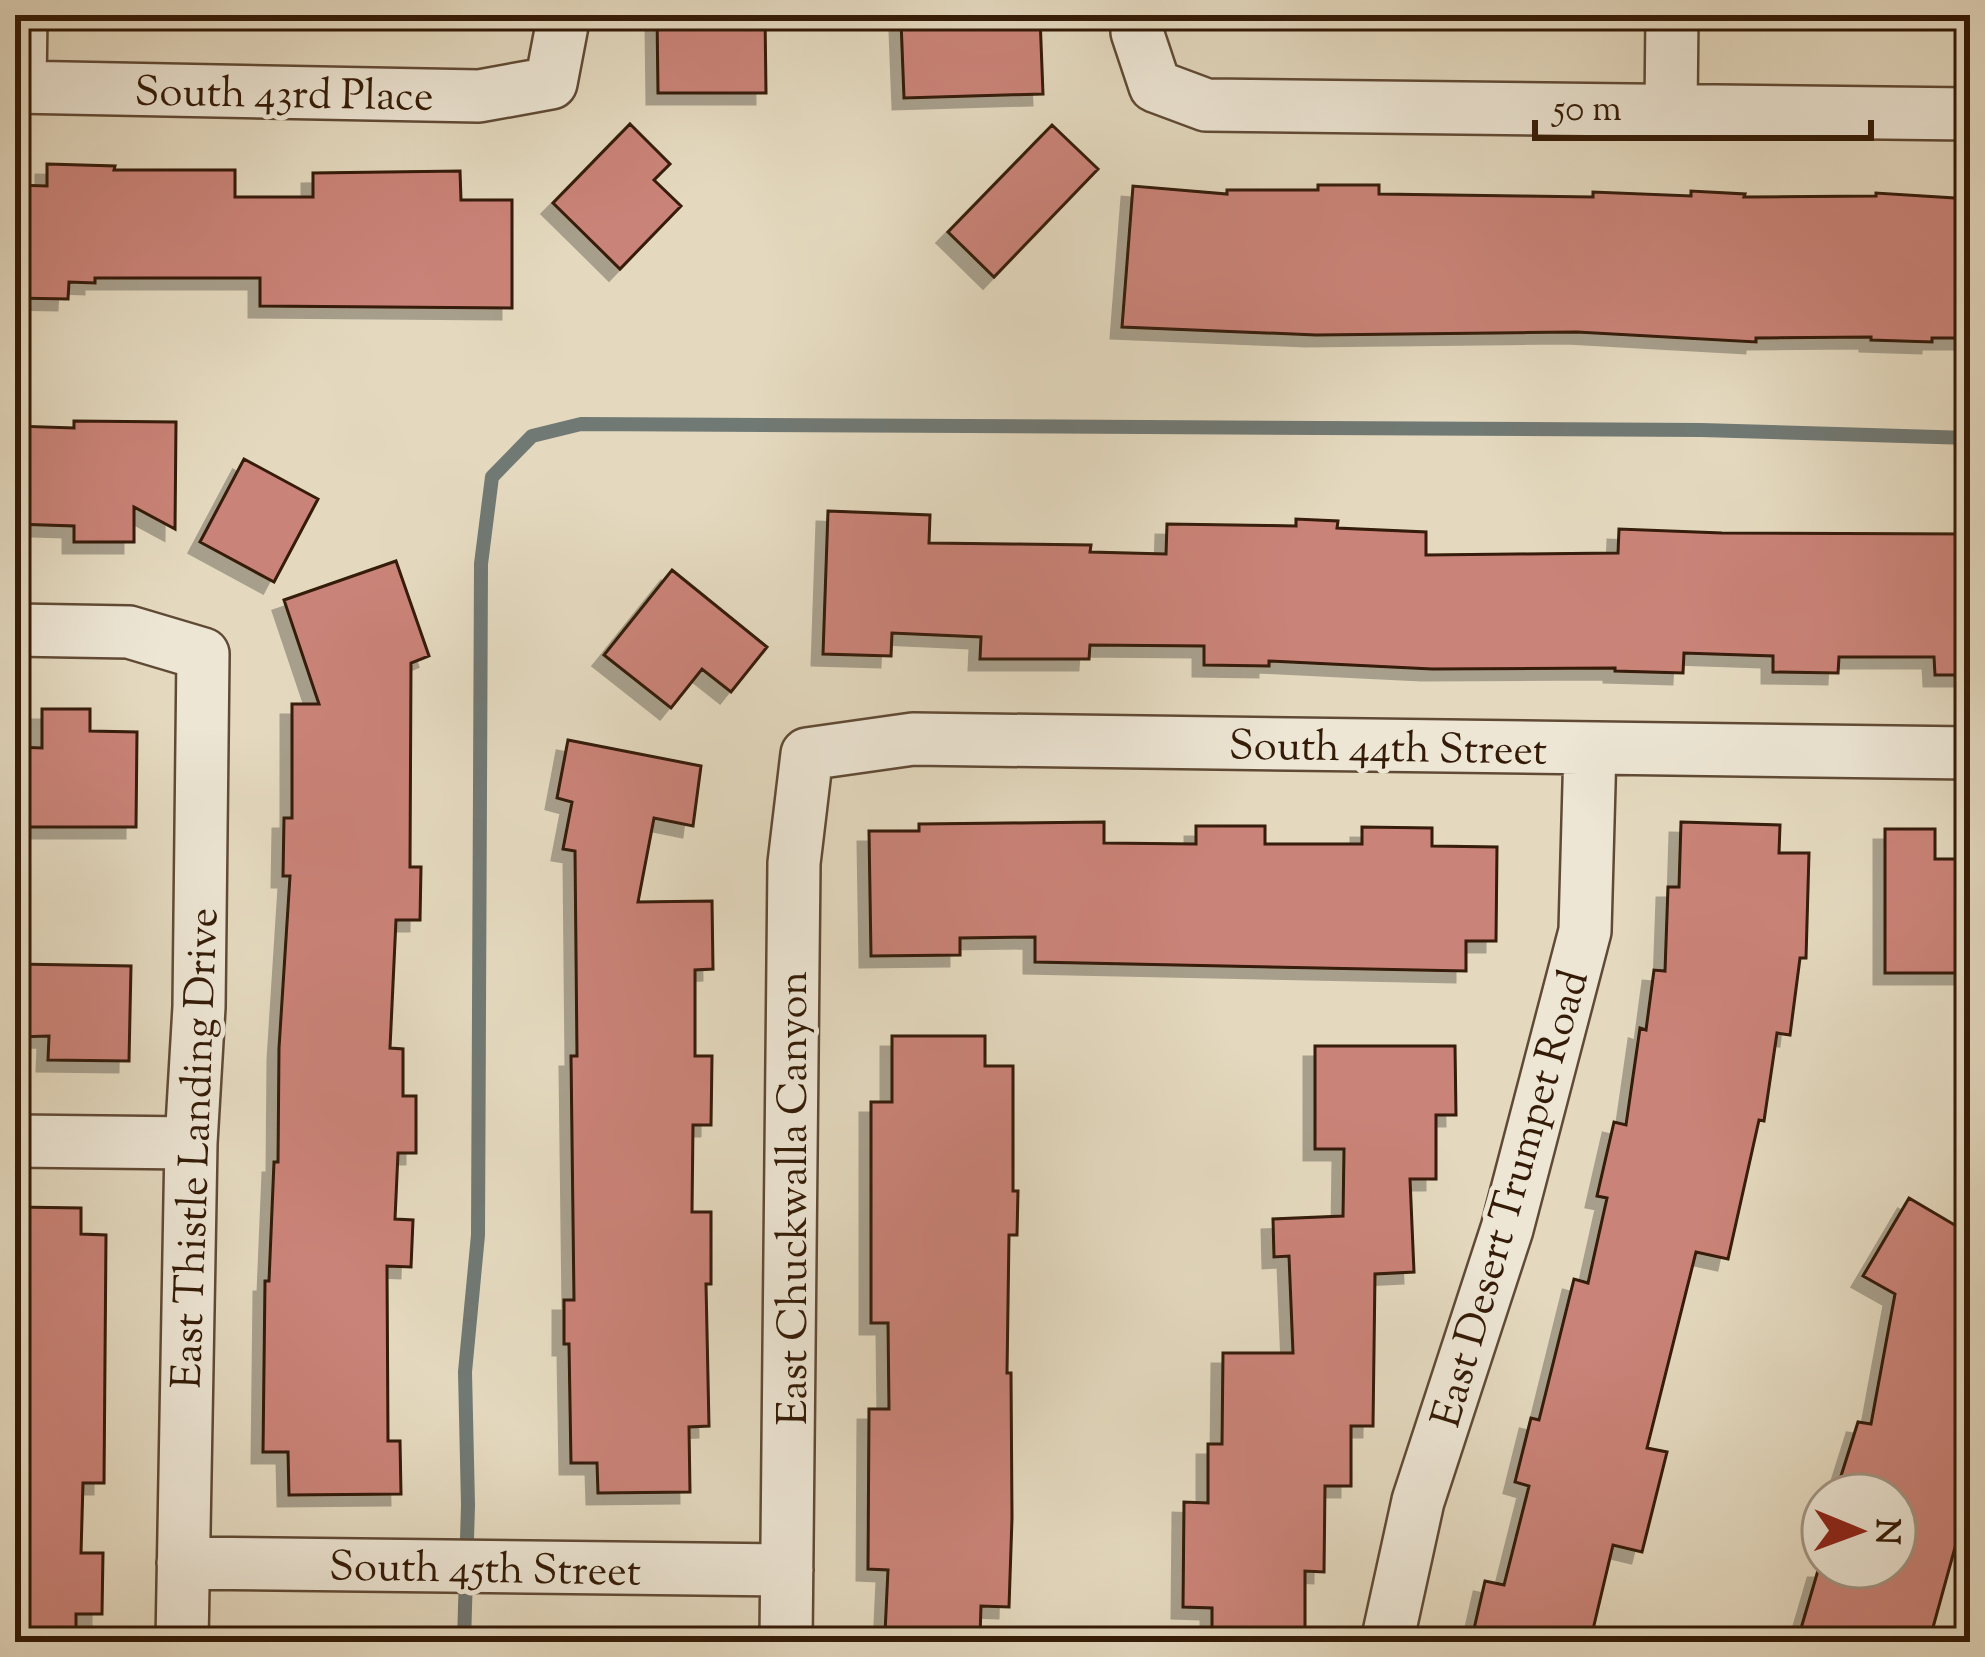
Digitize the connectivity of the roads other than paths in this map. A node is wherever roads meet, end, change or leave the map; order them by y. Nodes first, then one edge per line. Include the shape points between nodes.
1 (21, 15) edge
2 (565, 15) edge
3 (1137, 15) edge
4 (1672, 15) edge
5 (17, 87) edge
6 (1671, 110) junction
7 (1970, 114) edge
8 (15, 630) edge
9 (1590, 748) junction
10 (1970, 753) edge
11 (807, 754) joint
12 (15, 1141) edge
13 (191, 1143) junction
14 (183, 1563) junction
15 (787, 1570) junction
16 (182, 1642) edge
17 (786, 1642) edge
18 (1387, 1642) edge

1 - 5 street
2 - 5 street, South 43rd Place via 551,83 479,97
3 - 6 street via 1154,86 1206,105
4 - 6 street
6 - 7 street
8 - 13 street, East Thistle Landing Drive via 129,632 203,654
9 - 10 street, South 44th Street
9 - 11 street, South 44th Street via 914,740
9 - 18 street, East Desert Trumpet Road via 1585,931 1507,1229 1418,1501
11 - 15 street, East Chuckwalla Canyon via 794,863
12 - 13 street
13 - 14 street, East Thistle Landing Drive
14 - 15 street, South 45th Street
14 - 16 street, East Thistle Landing Drive
15 - 17 street, East Chuckwalla Canyon

